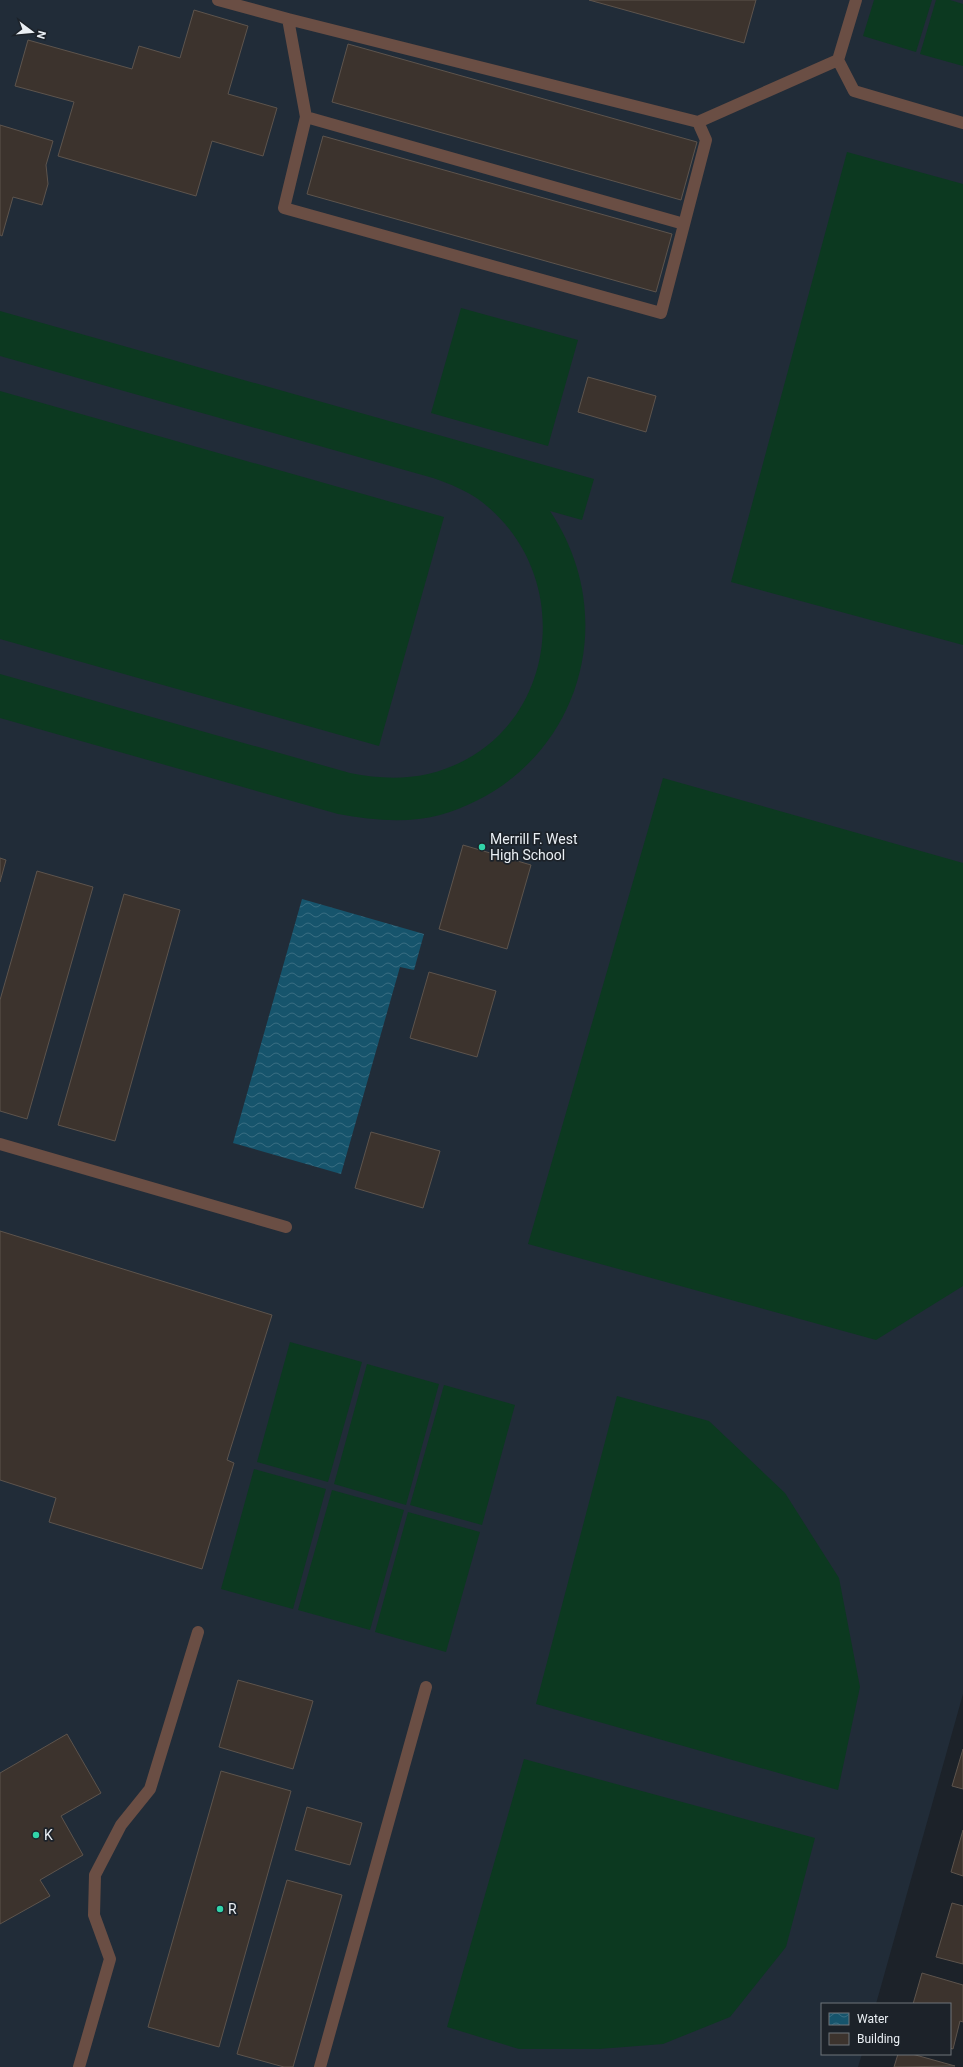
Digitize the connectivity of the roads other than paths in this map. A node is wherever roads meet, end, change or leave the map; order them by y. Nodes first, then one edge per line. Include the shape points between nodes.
1 (218, 0) edge
2 (856, 0) edge
3 (288, 20) junction
4 (838, 60) junction
5 (306, 117) junction
6 (698, 122) junction
7 (963, 123) edge
8 (684, 224) junction
9 (0, 1144) edge
10 (286, 1227) dead end
11 (198, 1632) dead end
12 (426, 1687) dead end
13 (79, 2067) edge
14 (320, 2067) edge

1 - 3 lane
2 - 4 lane
3 - 5 lane
3 - 6 lane
4 - 6 lane
4 - 7 lane via 854,90
5 - 8 lane
5 - 8 lane via 284,208 661,313
6 - 8 lane via 706,140
9 - 10 lane
11 - 13 lane via 150,1789 121,1825 95,1875 94,1915 110,1959
12 - 14 lane

